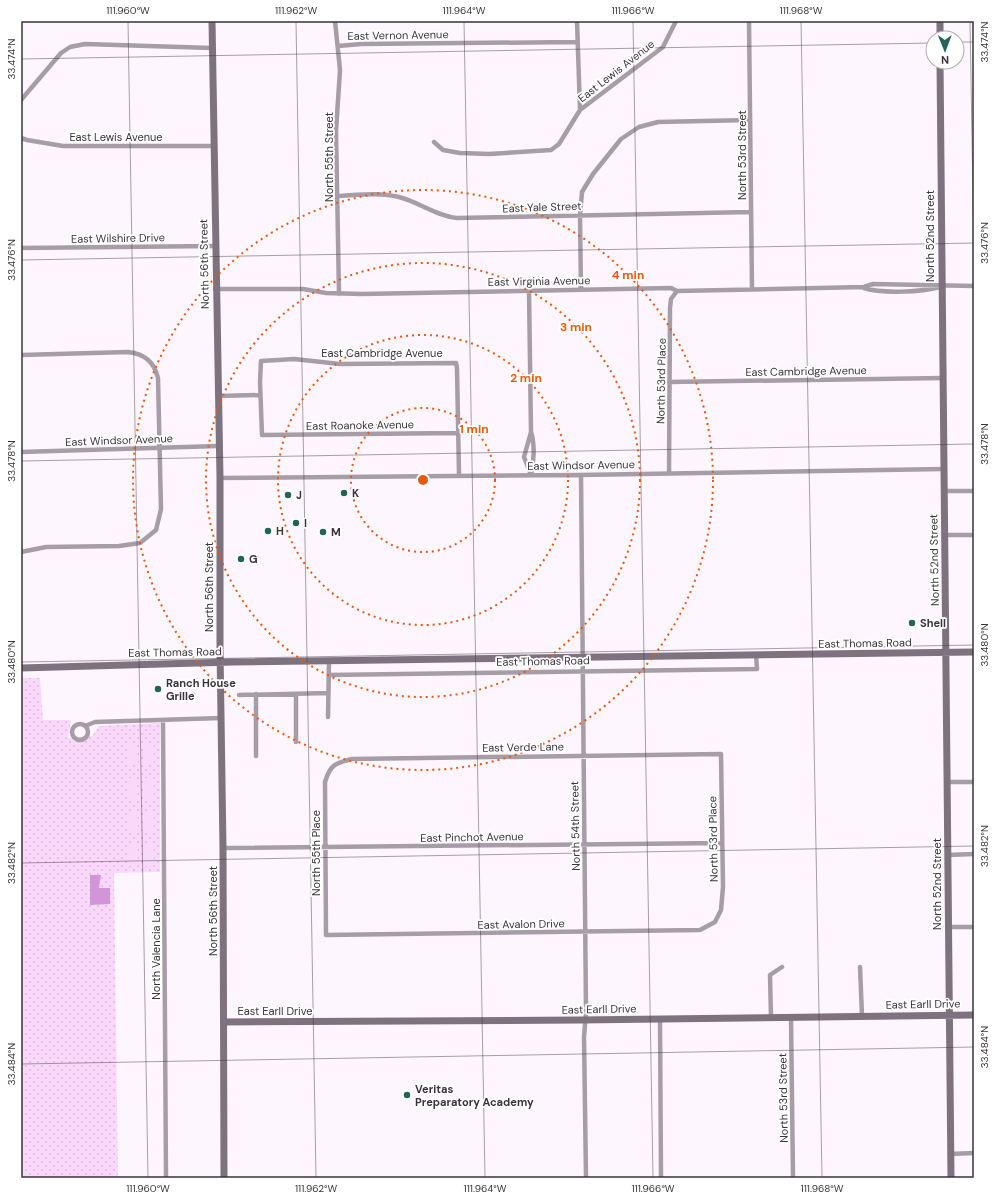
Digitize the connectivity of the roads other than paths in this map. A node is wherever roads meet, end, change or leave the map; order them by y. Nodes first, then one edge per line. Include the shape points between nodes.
1 (212, 21) edge
2 (335, 21) edge
3 (577, 21) edge
4 (676, 21) edge
5 (749, 21) edge
6 (577, 42) junction
7 (338, 46) junction
8 (212, 48) junction
9 (940, 70) edge
10 (21, 100) edge
11 (580, 110) junction
12 (750, 120) junction
13 (21, 138) edge
14 (434, 142) dead end
15 (213, 146) junction
16 (338, 196) junction
17 (751, 212) junction
18 (580, 215) junction
19 (215, 246) junction
20 (21, 248) edge
21 (942, 286) junction
22 (974, 286) edge
23 (215, 289) junction
24 (752, 289) junction
25 (581, 290) junction
26 (529, 291) junction
27 (677, 291) junction
28 (339, 294) junction
29 (21, 355) edge
30 (943, 378) junction
31 (669, 382) junction
32 (260, 395) junction
33 (218, 396) junction
34 (458, 433) junction
35 (218, 446) junction
36 (159, 448) junction
37 (530, 449) junction
38 (21, 452) edge
39 (943, 469) junction
40 (669, 473) junction
41 (580, 474) junction
42 (459, 475) junction
43 (531, 475) junction
44 (220, 478) junction
45 (944, 491) junction
46 (974, 491) edge
47 (944, 535) junction
48 (974, 535) edge
49 (21, 552) edge
50 (946, 652) junction
51 (974, 652) edge
52 (756, 655) junction
53 (582, 657) junction
54 (329, 661) junction
55 (220, 662) junction
56 (21, 668) edge
57 (582, 671) junction
58 (329, 675) junction
59 (328, 693) junction
60 (256, 694) junction
61 (296, 694) junction
62 (239, 695) dead end
63 (221, 718) junction
64 (328, 718) dead end
65 (163, 720) junction
66 (85, 726) dead end
67 (296, 742) dead end
68 (721, 754) joint
69 (256, 756) dead end
70 (583, 756) junction
71 (328, 770) joint
72 (948, 782) junction
73 (974, 782) edge
74 (721, 842) junction
75 (584, 845) junction
76 (224, 848) junction
77 (325, 848) junction
78 (974, 854) edge
79 (948, 855) junction
80 (715, 922) joint
81 (948, 927) junction
82 (974, 927) edge
83 (585, 932) junction
84 (326, 936) joint
85 (782, 967) dead end
86 (860, 967) dead end
87 (949, 1015) junction
88 (974, 1015) edge
89 (862, 1016) junction
90 (791, 1017) junction
91 (771, 1018) junction
92 (660, 1019) junction
93 (586, 1020) junction
94 (224, 1022) junction
95 (974, 1153) edge
96 (950, 1154) junction
97 (166, 1178) edge
98 (224, 1178) edge
99 (586, 1178) edge
100 (661, 1178) edge
101 (793, 1178) edge
102 (951, 1178) edge

1 - 8 main road, North 56th Street
2 - 7 street, North 55th Street
3 - 6 street
4 - 11 street, East Lewis Avenue via 657,52
5 - 12 street, North 53rd Street
6 - 7 street, East Vernon Avenue
6 - 11 street
7 - 16 street, North 55th Street
8 - 10 street via 85,44 70,47 61,53
8 - 15 main road, North 56th Street
9 - 21 main road, North 52nd Street
11 - 14 street, East Lewis Avenue via 559,144 551,150 496,154 460,153 443,150
12 - 17 street, North 53rd Street
12 - 18 street via 672,121 639,127 621,139 586,184 582,192
13 - 15 street, East Lewis Avenue via 63,146
15 - 19 main road, North 56th Street
16 - 18 street, East Yale Street via 398,197 450,217
16 - 28 street, North 55th Street
17 - 18 street, East Yale Street
17 - 24 street, North 53rd Street
18 - 25 street
19 - 20 street, East Wilshire Drive
19 - 23 main road, North 56th Street
21 - 22 street, East Virginia Avenue
21 - 24 street, East Virginia Avenue via 931,290 874,291 864,287
21 - 30 main road, North 52nd Street
23 - 28 street, East Virginia Avenue via 303,289
23 - 33 main road, North 56th Street
24 - 27 street, East Virginia Avenue
25 - 26 street, East Virginia Avenue
25 - 27 street, East Virginia Avenue via 671,288
26 - 28 street, East Virginia Avenue
26 - 37 street
27 - 31 street, North 53rd Place via 672,296 670,308
29 - 36 street via 128,352 142,355 152,363 158,378
30 - 31 street, East Cambridge Avenue
30 - 39 main road, North 52nd Street
31 - 40 street, North 53rd Place
32 - 33 street
32 - 34 street, East Roanoke Avenue via 262,435
32 - 34 street, East Cambridge Avenue via 261,361 294,359 340,364 456,363
33 - 35 main road, North 56th Street
34 - 42 street
35 - 36 street, East Windsor Avenue
35 - 44 main road, North 56th Street
36 - 38 street, East Windsor Avenue
36 - 49 street via 161,516 152,534 140,543 132,545 46,547
37 - 43 street via 533,466
37 - 43 street via 525,452 524,457
39 - 40 street, East Windsor Avenue
39 - 45 main road, North 52nd Street
40 - 41 street, East Windsor Avenue
41 - 43 street, East Windsor Avenue
41 - 53 street, North 54th Street
42 - 43 street, East Windsor Avenue
42 - 44 street, East Windsor Avenue
44 - 55 main road, North 56th Street
45 - 46 street
45 - 47 main road, North 52nd Street
47 - 48 street
47 - 50 main road, North 52nd Street
50 - 51 main road, East Thomas Road
50 - 52 main road, East Thomas Road
50 - 72 main road, North 52nd Street
52 - 53 main road, East Thomas Road
52 - 57 street, East Thomas Road via 757,670
53 - 54 main road, East Thomas Road
53 - 57 street, North 54th Street
54 - 55 main road, East Thomas Road
54 - 58 street
55 - 56 main road, East Thomas Road
55 - 63 main road, North 56th Street
57 - 58 street, East Thomas Road
57 - 70 street, North 54th Street
58 - 59 street
59 - 61 street
59 - 64 street
60 - 61 street
60 - 62 street
60 - 69 street
61 - 67 street
63 - 65 street
63 - 76 main road, North 56th Street
65 - 66 street via 95,722
65 - 97 street, North Valencia Lane
68 - 70 street, East Verde Lane
68 - 74 street, North 53rd Place
70 - 71 street, East Verde Lane via 352,759 337,762
70 - 75 street, North 54th Street
71 - 77 street, North 55th Place via 325,782
72 - 73 street
72 - 79 main road, North 52nd Street
74 - 75 street, East Pinchot Avenue
74 - 80 street, North 53rd Place via 723,887 721,910
75 - 77 street, East Pinchot Avenue
75 - 83 street, North 54th Street
76 - 77 street, East Pinchot Avenue
76 - 94 main road, North 56th Street
77 - 84 street, North 55th Place
78 - 79 street
79 - 81 main road, North 52nd Street
80 - 83 street, East Avalon Drive via 700,930
81 - 82 street
81 - 87 main road, North 52nd Street
83 - 84 street, East Avalon Drive
83 - 93 street, North 54th Street
85 - 91 street via 770,975
86 - 89 street
87 - 88 main road, East Earll Drive
87 - 89 main road, East Earll Drive
87 - 96 main road, North 52nd Street
89 - 90 main road, East Earll Drive
90 - 91 main road, East Earll Drive
90 - 101 street, North 53rd Street
91 - 92 main road, East Earll Drive
92 - 93 main road, East Earll Drive
92 - 100 street
93 - 94 main road, East Earll Drive
93 - 99 street, North 54th Street
94 - 98 main road, North 56th Street
95 - 96 street
96 - 102 main road, North 52nd Street

